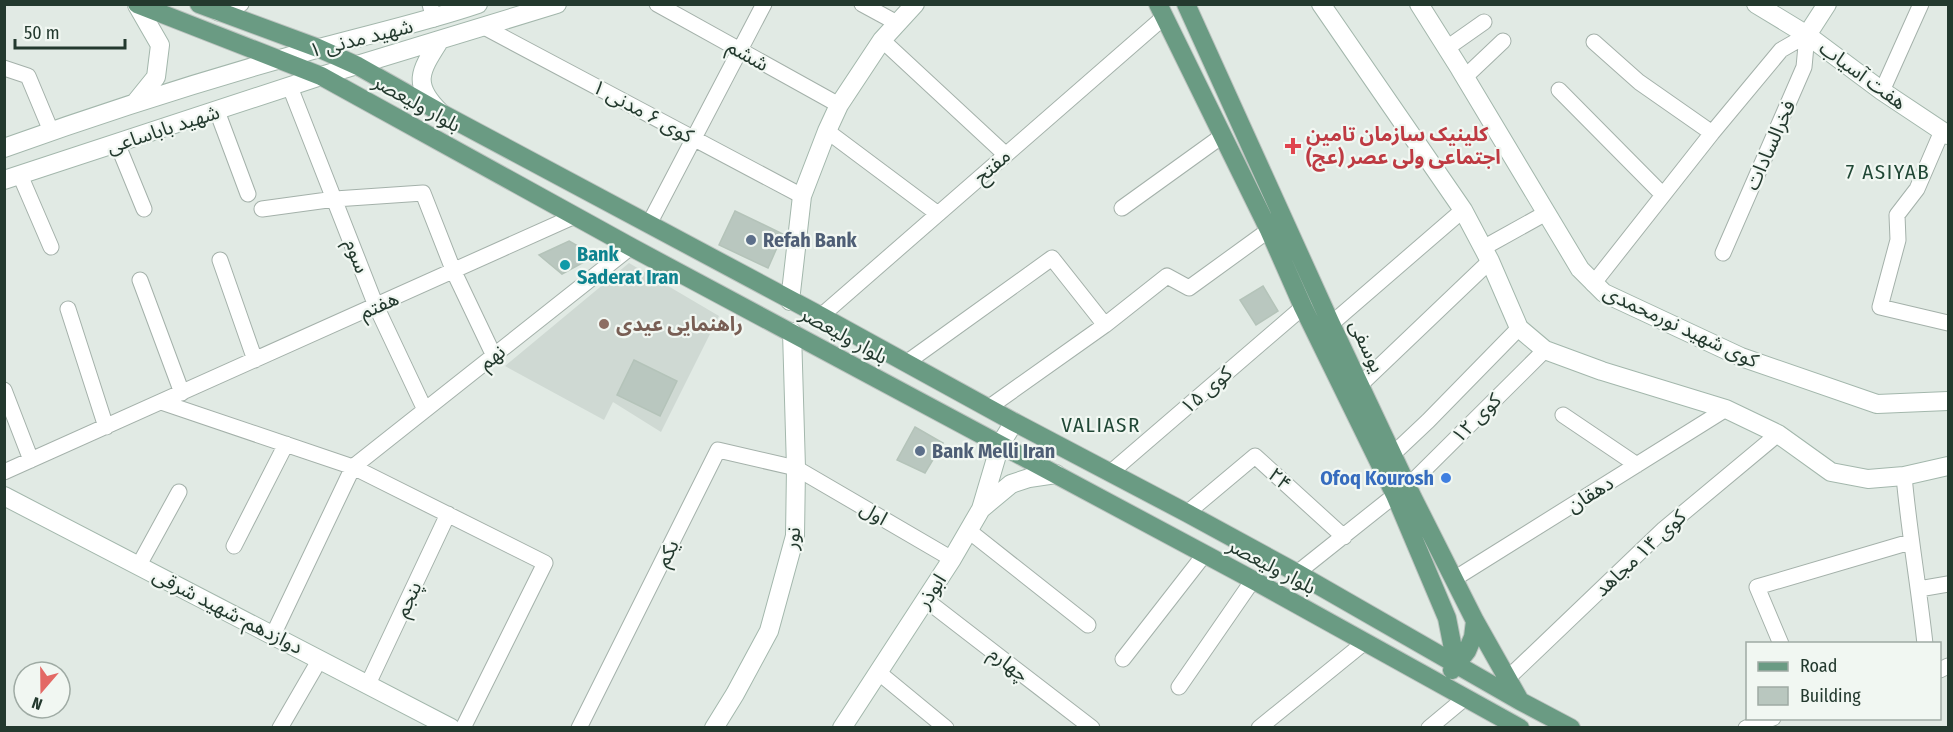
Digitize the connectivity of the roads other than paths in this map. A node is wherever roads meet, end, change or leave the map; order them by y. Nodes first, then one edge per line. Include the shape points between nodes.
1 (137, 4) edge
2 (199, 4) edge
3 (241, 4) edge
4 (478, 4) edge
5 (557, 4) edge
6 (657, 4) edge
7 (764, 4) edge
8 (862, 4) edge
9 (915, 4) edge
10 (1186, 4) edge
11 (1321, 4) edge
12 (1419, 4) edge
13 (1756, 4) edge
14 (1827, 4) edge
15 (1921, 4) edge
16 (1161, 11) edge
17 (432, 12) edge
18 (218, 13) junction
19 (1484, 22) dead end
20 (897, 23) junction
21 (484, 27) junction
22 (1807, 35) junction
23 (440, 40) junction
24 (882, 40) junction
25 (1503, 41) dead end
26 (1594, 42) dead end
27 (318, 48) junction
28 (1447, 48) junction
29 (740, 50) junction
30 (278, 60) junction
31 (358, 66) junction
32 (4, 68) edge
33 (321, 76) junction
34 (1465, 77) junction
35 (290, 87) junction
36 (1559, 90) dead end
37 (1882, 91) junction
38 (135, 103) junction
39 (838, 105) junction
40 (217, 111) junction
41 (443, 114) junction
42 (1240, 126) junction
43 (51, 131) junction
44 (827, 132) junction
45 (1945, 133) edge
46 (1712, 134) junction
47 (1222, 136) junction
48 (694, 138) junction
49 (117, 143) junction
50 (4, 148) edge
51 (1006, 154) junction
52 (12, 178) edge
53 (248, 194) dead end
54 (1663, 195) junction
55 (802, 196) junction
56 (335, 199) junction
57 (262, 208) dead end
58 (1122, 208) dead end
59 (144, 209) dead end
60 (1463, 210) junction
61 (1546, 213) junction
62 (938, 214) junction
63 (575, 216) junction
64 (649, 224) junction
65 (1269, 230) junction
66 (51, 247) dead end
67 (631, 247) junction
68 (1723, 253) dead end
69 (1487, 255) junction
70 (220, 260) dead end
71 (454, 272) junction
72 (140, 280) dead end
73 (1593, 284) junction
74 (790, 301) junction
75 (376, 306) junction
76 (1303, 307) junction
77 (68, 309) dead end
78 (821, 316) junction
79 (1948, 322) edge
80 (1331, 324) junction
81 (1105, 325) junction
82 (1519, 328) junction
83 (792, 332) junction
84 (1545, 350) junction
85 (494, 356) junction
86 (255, 360) junction
87 (906, 363) junction
88 (1360, 385) junction
89 (4, 390) edge
90 (182, 393) junction
91 (1948, 401) edge
92 (161, 402) junction
93 (988, 408) junction
94 (1726, 409) junction
95 (425, 410) junction
96 (1563, 415) dead end
97 (1014, 422) junction
98 (106, 427) junction
99 (1778, 434) junction
100 (286, 444) junction
101 (1000, 445) junction
102 (1393, 454) junction
103 (31, 460) junction
104 (1637, 465) junction
105 (1948, 466) edge
106 (354, 467) junction
107 (796, 468) junction
108 (4, 472) edge
109 (1110, 473) junction
110 (1056, 474) junction
111 (1904, 476) junction
112 (1402, 491) junction
113 (179, 492) dead end
114 (4, 496) edge
115 (981, 509) junction
116 (1187, 513) junction
117 (448, 514) junction
118 (969, 531) junction
119 (1344, 537) junction
120 (1910, 542) junction
121 (234, 546) dead end
122 (1204, 555) junction
123 (952, 559) junction
124 (139, 565) junction
125 (1298, 573) junction
126 (1454, 579) junction
127 (1253, 580) junction
128 (1948, 584) edge
129 (1919, 589) junction
130 (926, 600) junction
131 (1475, 621) junction
132 (1088, 625) dead end
133 (273, 635) junction
134 (1365, 642) junction
135 (1780, 642) edge
136 (1925, 642) edge
137 (320, 659) junction
138 (1123, 659) dead end
139 (1456, 664) junction
140 (879, 672) junction
141 (1508, 679) junction
142 (368, 684) junction
143 (1444, 685) junction
144 (1179, 687) dead end
145 (1465, 698) junction
146 (1520, 701) junction
147 (1490, 711) junction
148 (1768, 720) edge
149 (280, 728) edge
150 (451, 728) edge
151 (463, 728) edge
152 (579, 728) edge
153 (714, 728) edge
154 (842, 728) edge
155 (946, 728) edge
156 (1092, 728) edge
157 (1259, 728) edge
158 (1429, 728) edge
159 (1500, 728) edge
160 (1520, 728) edge
161 (1571, 728) edge
162 (1746, 728) edge

1 - 30 main road, بلوار ولیعصر
1 - 38 street via 160,45 156,77
2 - 18 main road, بلوار ولیعصر
3 - 18 street
4 - 17 street, شهید مدنی ۱
5 - 21 street, شهید مدنی ۱
6 - 29 street, ششم
7 - 29 street
8 - 20 street
9 - 20 street
10 - 42 main road, یوسفی
11 - 60 street
12 - 28 street, کوی شهید نورمحمدی
13 - 22 street
14 - 22 street, هفت آسیاب
15 - 37 street
16 - 47 main road, یوسفی
16 - 51 street, مفتح
17 - 27 street, شهید مدنی ۱
18 - 27 main road, بلوار ولیعصر
19 - 28 street
20 - 24 street
21 - 23 street, شهید مدنی ۱
21 - 48 street, کوی ۶ مدنی ۱
22 - 37 street, هفت آسیاب
22 - 46 street via 1781,50
22 - 68 street, فخرالسادات via 1804,67
23 - 31 street, شهید مدنی ۱
23 - 41 street via 420,76 425,95
24 - 39 street
24 - 51 street
25 - 34 street
26 - 46 street via 1639,82
27 - 30 street, شهید مدنی ۱
27 - 31 main road, بلوار ولیعصر
28 - 34 street, کوی شهید نورمحمدی
29 - 39 street, ششم
29 - 48 street
30 - 33 main road, بلوار ولیعصر
30 - 38 street, شهید باباساعی
31 - 33 street, شهید مدنی ۱
31 - 41 main road, بلوار ولیعصر
32 - 43 street via 28,76
33 - 35 street, شهید باباساعی
33 - 63 main road, بلوار ولیعصر
34 - 61 street, کوی شهید نورمحمدی
35 - 40 street, شهید باباساعی
35 - 56 street, سوم
36 - 54 street
37 - 45 street, هفت آسیاب
38 - 43 street, شهید باباساعی
39 - 44 street
40 - 49 street, شهید باباساعی
40 - 53 street
41 - 64 main road, بلوار ولیعصر
42 - 47 main road
42 - 80 main road, یوسفی
43 - 50 street, شهید باباساعی
44 - 55 street
44 - 62 street
45 - 79 street via 1917,189 1897,215 1898,240 1880,307
46 - 54 street
47 - 58 street
47 - 65 main road, یوسفی
48 - 55 street, کوی ۶ مدنی ۱
48 - 64 street
49 - 52 street, شهید باباساعی
49 - 59 street
51 - 62 street, مفتح
52 - 66 street
54 - 73 street
55 - 74 street
56 - 57 street
56 - 71 street via 423,193
56 - 75 street, سوم
60 - 69 street
60 - 80 street
61 - 69 street
61 - 73 street, کوی شهید نورمحمدی
62 - 78 street, مفتح
63 - 67 main road, بلوار ولیعصر
63 - 71 street, هفتم
64 - 74 main road, بلوار ولیعصر
65 - 76 main road, یوسفی
65 - 81 street via 1189,288 1167,276
67 - 83 main road, بلوار ولیعصر
67 - 85 street, نهم
69 - 82 street
69 - 88 street
70 - 86 street
71 - 75 street, هفتم
71 - 85 street
72 - 90 street
73 - 91 street, کوی شهید نورمحمدی via 1604,293 1741,357 1877,404
74 - 78 main road, بلوار ولیعصر
74 - 83 main road
75 - 86 street, هفتم
75 - 95 street, سوم
76 - 109 street, کوی ۱۵
76 - 112 main road, یوسفی
77 - 98 street
78 - 87 main road, بلوار ولیعصر
80 - 88 main road, یوسفی
81 - 87 street via 1052,258
81 - 93 street
82 - 84 street
82 - 102 street
83 - 101 main road, بلوار ولیعصر
83 - 107 street, نور
84 - 94 street
84 - 112 street, کوی ۱۲
85 - 95 street, نهم
86 - 90 street, هفتم
87 - 93 main road, بلوار ولیعصر
88 - 102 main road, یوسفی
89 - 103 street
90 - 92 street, هفتم
92 - 98 street, هفتم
92 - 100 street
93 - 97 main road, بلوار ولیعصر
94 - 99 street
94 - 104 street, دهقان
95 - 106 street, نهم
96 - 104 street
97 - 101 street, ابوذر
97 - 109 main road, بلوار ولیعصر
98 - 103 street, هفتم
99 - 111 street via 1831,472 1868,479
99 - 141 street, کوی ۱۴ مجاهد via 1664,529
100 - 106 street
100 - 121 street
101 - 110 main road, بلوار ولیعصر
101 - 115 street, ابوذر
102 - 112 main road, یوسفی
103 - 108 street, هفتم
104 - 126 street, دهقان
105 - 111 street
106 - 117 street
106 - 133 street
107 - 123 street, اول
107 - 152 street, یکم via 718,450
107 - 153 street, نور via 795,536 769,631
109 - 116 main road, بلوار ولیعصر
110 - 115 street via 1011,484
110 - 122 main road, بلوار ولیعصر
111 - 120 street
112 - 119 street, کوی ۱۲
112 - 126 main road, یوسفی
112 - 139 main road, یوسفی via 1447,618
113 - 124 street
114 - 124 street, دوازدهم-شهید شرقی
115 - 118 street, ابوذر
116 - 119 street, ۲۴ via 1255,456
116 - 125 main road, بلوار ولیعصر
117 - 142 street, پنجم
117 - 151 street via 545,563
118 - 123 street, ابوذر
118 - 132 street
119 - 125 street, کوی ۱۲
120 - 129 street
120 - 135 street via 1757,587
122 - 127 main road, بلوار ولیعصر
122 - 138 street
123 - 130 street, ابوذر
124 - 133 street, دوازدهم-شهید شرقی
125 - 139 main road, بلوار ولیعصر
126 - 131 main road, یوسفی
127 - 134 main road, بلوار ولیعصر
127 - 144 street
128 - 129 street
129 - 136 street
130 - 140 street, ابوذر
130 - 156 street, چهارم
131 - 139 main road via 1467,651
131 - 141 main road, یوسفی
133 - 137 street, دوازدهم-شهید شرقی
134 - 143 main road, بلوار ولیعصر
134 - 157 street
137 - 142 street, دوازدهم-شهید شرقی
137 - 149 street
139 - 143 main road
139 - 146 main road, بلوار ولیعصر
140 - 154 street, ابوذر
140 - 155 street
141 - 146 main road, یوسفی
142 - 150 street, دوازدهم-شهید شرقی
143 - 145 main road, بلوار ولیعصر
145 - 147 main road, بلوار ولیعصر
145 - 158 street
146 - 161 main road, بلوار ولیعصر
147 - 159 street
147 - 160 main road, بلوار ولیعصر
148 - 162 street

